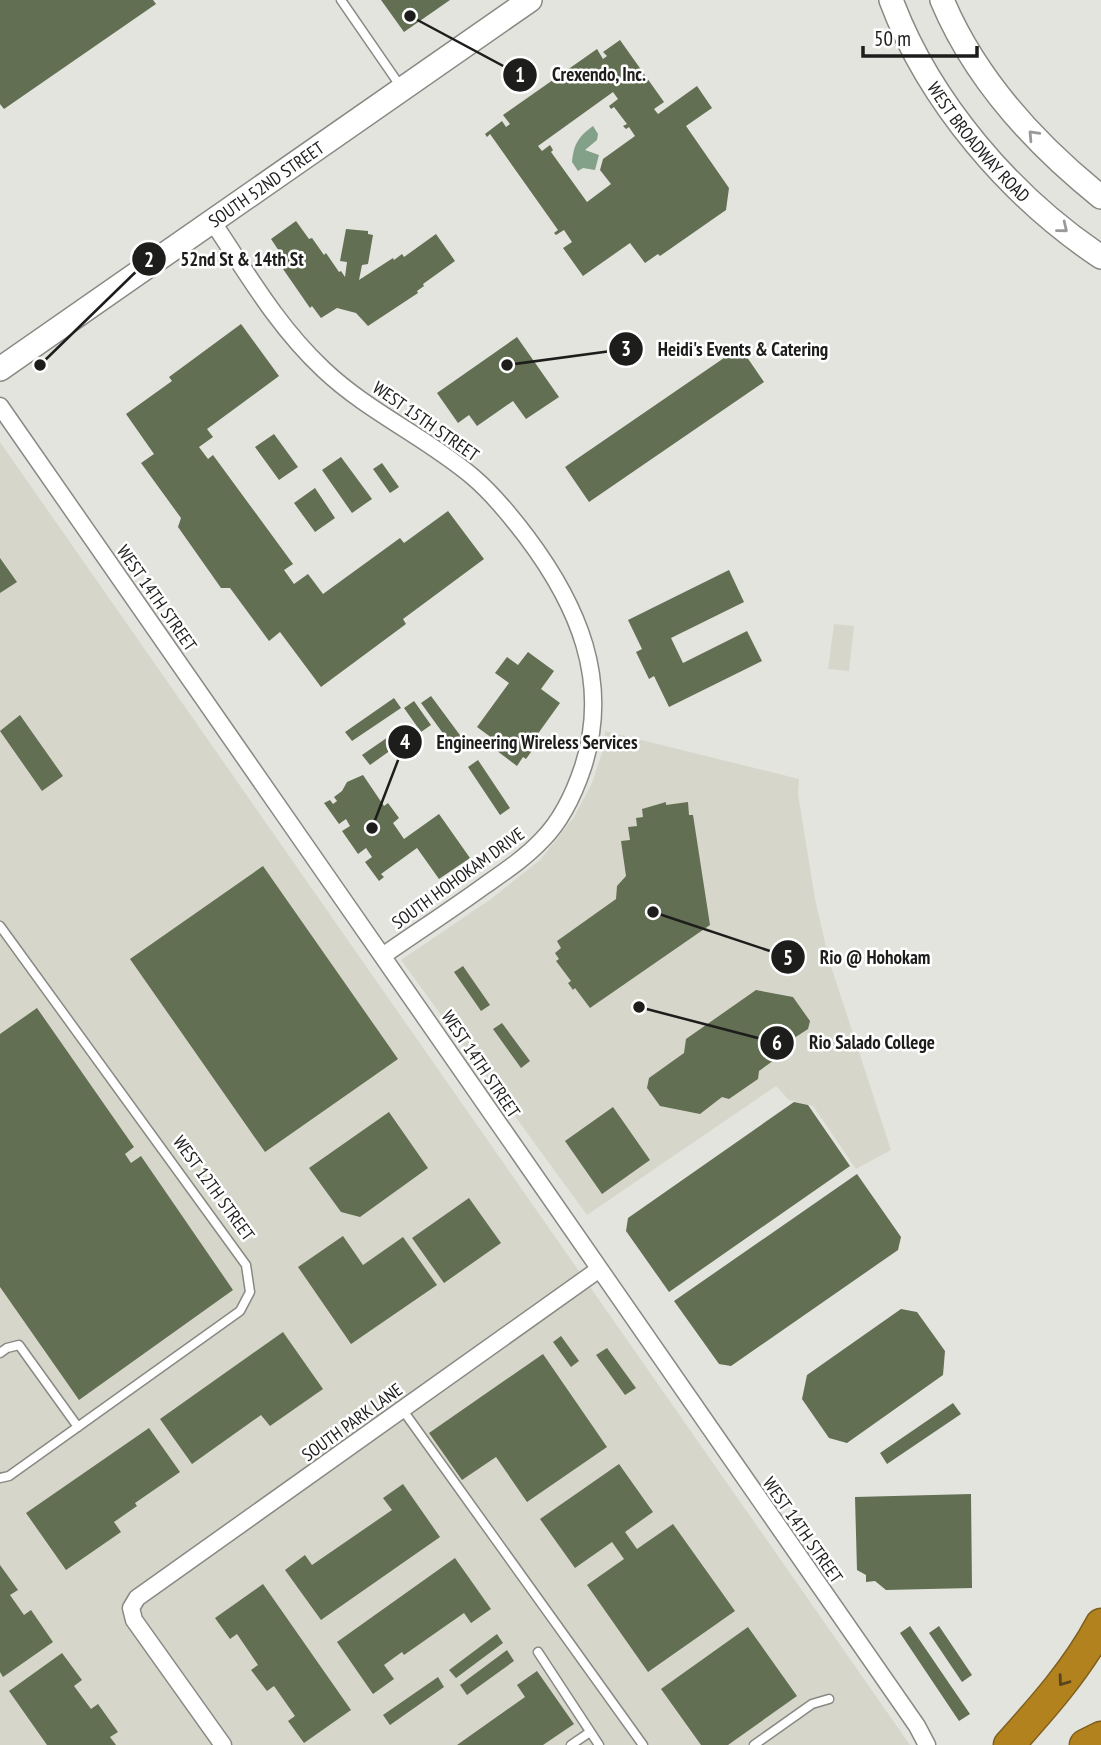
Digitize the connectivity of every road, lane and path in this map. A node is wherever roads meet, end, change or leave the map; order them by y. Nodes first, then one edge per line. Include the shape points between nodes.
1 (341, 0) edge
2 (530, 0) edge
3 (891, 0) edge
4 (943, 0) edge
5 (402, 89) junction
6 (1101, 197) edge
7 (212, 221) junction
8 (1094, 252) edge
9 (0, 369) edge
10 (0, 406) edge
11 (587, 753) joint
12 (0, 926) edge
13 (384, 956) junction
14 (598, 1270) junction
15 (0, 1353) edge
16 (402, 1409) junction
17 (78, 1427) junction
18 (0, 1478) edge
19 (1101, 1624) edge
20 (538, 1652) dead end
21 (829, 1699) dead end
22 (590, 1732) junction
23 (1101, 1737) edge
24 (223, 1745) edge
25 (571, 1745) edge
26 (599, 1745) edge
27 (643, 1745) edge
28 (754, 1745) edge
29 (927, 1745) edge
30 (1009, 1745) edge
31 (1084, 1745) edge

1 - 5 lane
2 - 5 main road, SOUTH 52ND STREET
3 -> 8 main road, WEST BROADWAY ROAD via 911,46 956,119 1047,216
6 -> 4 main road via 1007,107 977,67
5 - 7 main road, SOUTH 52ND STREET
7 - 9 main road, SOUTH 52ND STREET
7 - 11 street, WEST 15TH STREET via 291,337 342,386 476,480 540,555 568,602 590,662 594,716
10 - 13 street, WEST 14TH STREET
11 - 13 street, SOUTH HOHOKAM DRIVE via 567,805 543,839
12 - 17 lane, WEST 12TH STREET via 246,1265 250,1292 240,1311
13 - 14 street, WEST 14TH STREET
14 - 16 street, SOUTH PARK LANE
14 - 29 street, WEST 14TH STREET
15 - 17 lane via 19,1345
16 - 24 street, SOUTH PARK LANE via 137,1598 131,1608 134,1620
16 - 27 lane
17 - 18 lane, WEST 12TH STREET
19 -> 30 highway via 1052,1696
20 - 22 lane
21 - 28 lane via 812,1704
22 - 25 lane
22 - 26 lane
23 - 31 highway

